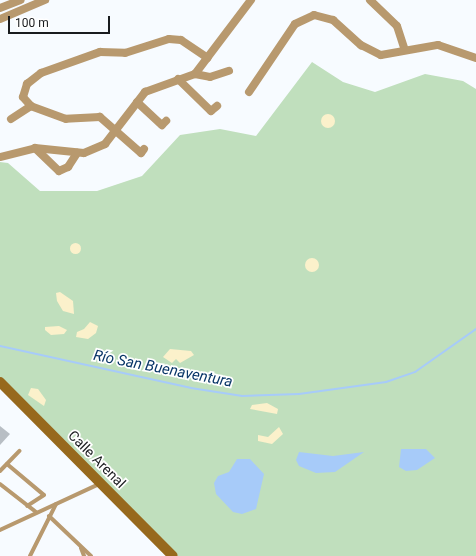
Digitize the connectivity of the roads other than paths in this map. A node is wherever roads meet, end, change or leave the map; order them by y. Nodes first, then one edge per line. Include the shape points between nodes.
1 (21, 0) edge
2 (45, 0) edge
3 (251, 0) edge
4 (370, 0) edge
5 (0, 8) edge
6 (0, 19) edge
7 (405, 50) junction
8 (208, 58) junction
9 (476, 58) edge
10 (229, 71) dead end
11 (195, 74) junction
12 (178, 79) junction
13 (249, 92) dead end
14 (137, 102) junction
15 (31, 106) junction
16 (217, 106) dead end
17 (11, 119) dead end
18 (166, 121) dead end
19 (116, 130) junction
20 (35, 148) junction
21 (144, 149) dead end
22 (0, 151) edge
23 (77, 153) junction
24 (12, 154) junction
25 (0, 157) edge
26 (0, 382) edge
27 (19, 451) dead end
28 (6, 464) junction
29 (0, 471) edge
30 (0, 484) edge
31 (101, 484) junction
32 (56, 503) junction
33 (27, 506) junction
34 (36, 512) junction
35 (50, 516) junction
36 (0, 530) edge
37 (81, 547) junction
38 (30, 556) edge
39 (84, 556) edge
40 (91, 556) edge
41 (173, 556) edge

1 - 5 street
2 - 6 street
3 - 8 street
4 - 7 street via 397,26
7 - 9 street via 438,45
7 - 13 street via 381,55 371,52 324,15 304,18 295,24
8 - 11 street
8 - 15 street via 175,38 125,53 100,52 33,77 24,90 23,97
10 - 11 street via 210,77
11 - 12 street
12 - 14 street via 155,86
12 - 16 street via 212,111
14 - 18 street via 162,125
14 - 19 street
15 - 17 street
15 - 19 street via 66,119 94,115
19 - 21 street via 141,153
19 - 23 street via 105,144
20 - 23 street
20 - 23 street via 59,170 68,167
20 - 24 street
22 - 24 street
24 - 25 street
26 - 31 street, Calle Arenal
27 - 28 lane
28 - 29 lane
28 - 33 lane via 44,495
30 - 33 lane
31 - 32 lane
31 - 41 street, Calle Arenal
32 - 34 lane
32 - 35 lane
33 - 34 lane
34 - 36 lane
35 - 37 lane
35 - 38 lane
37 - 39 lane
37 - 40 lane

